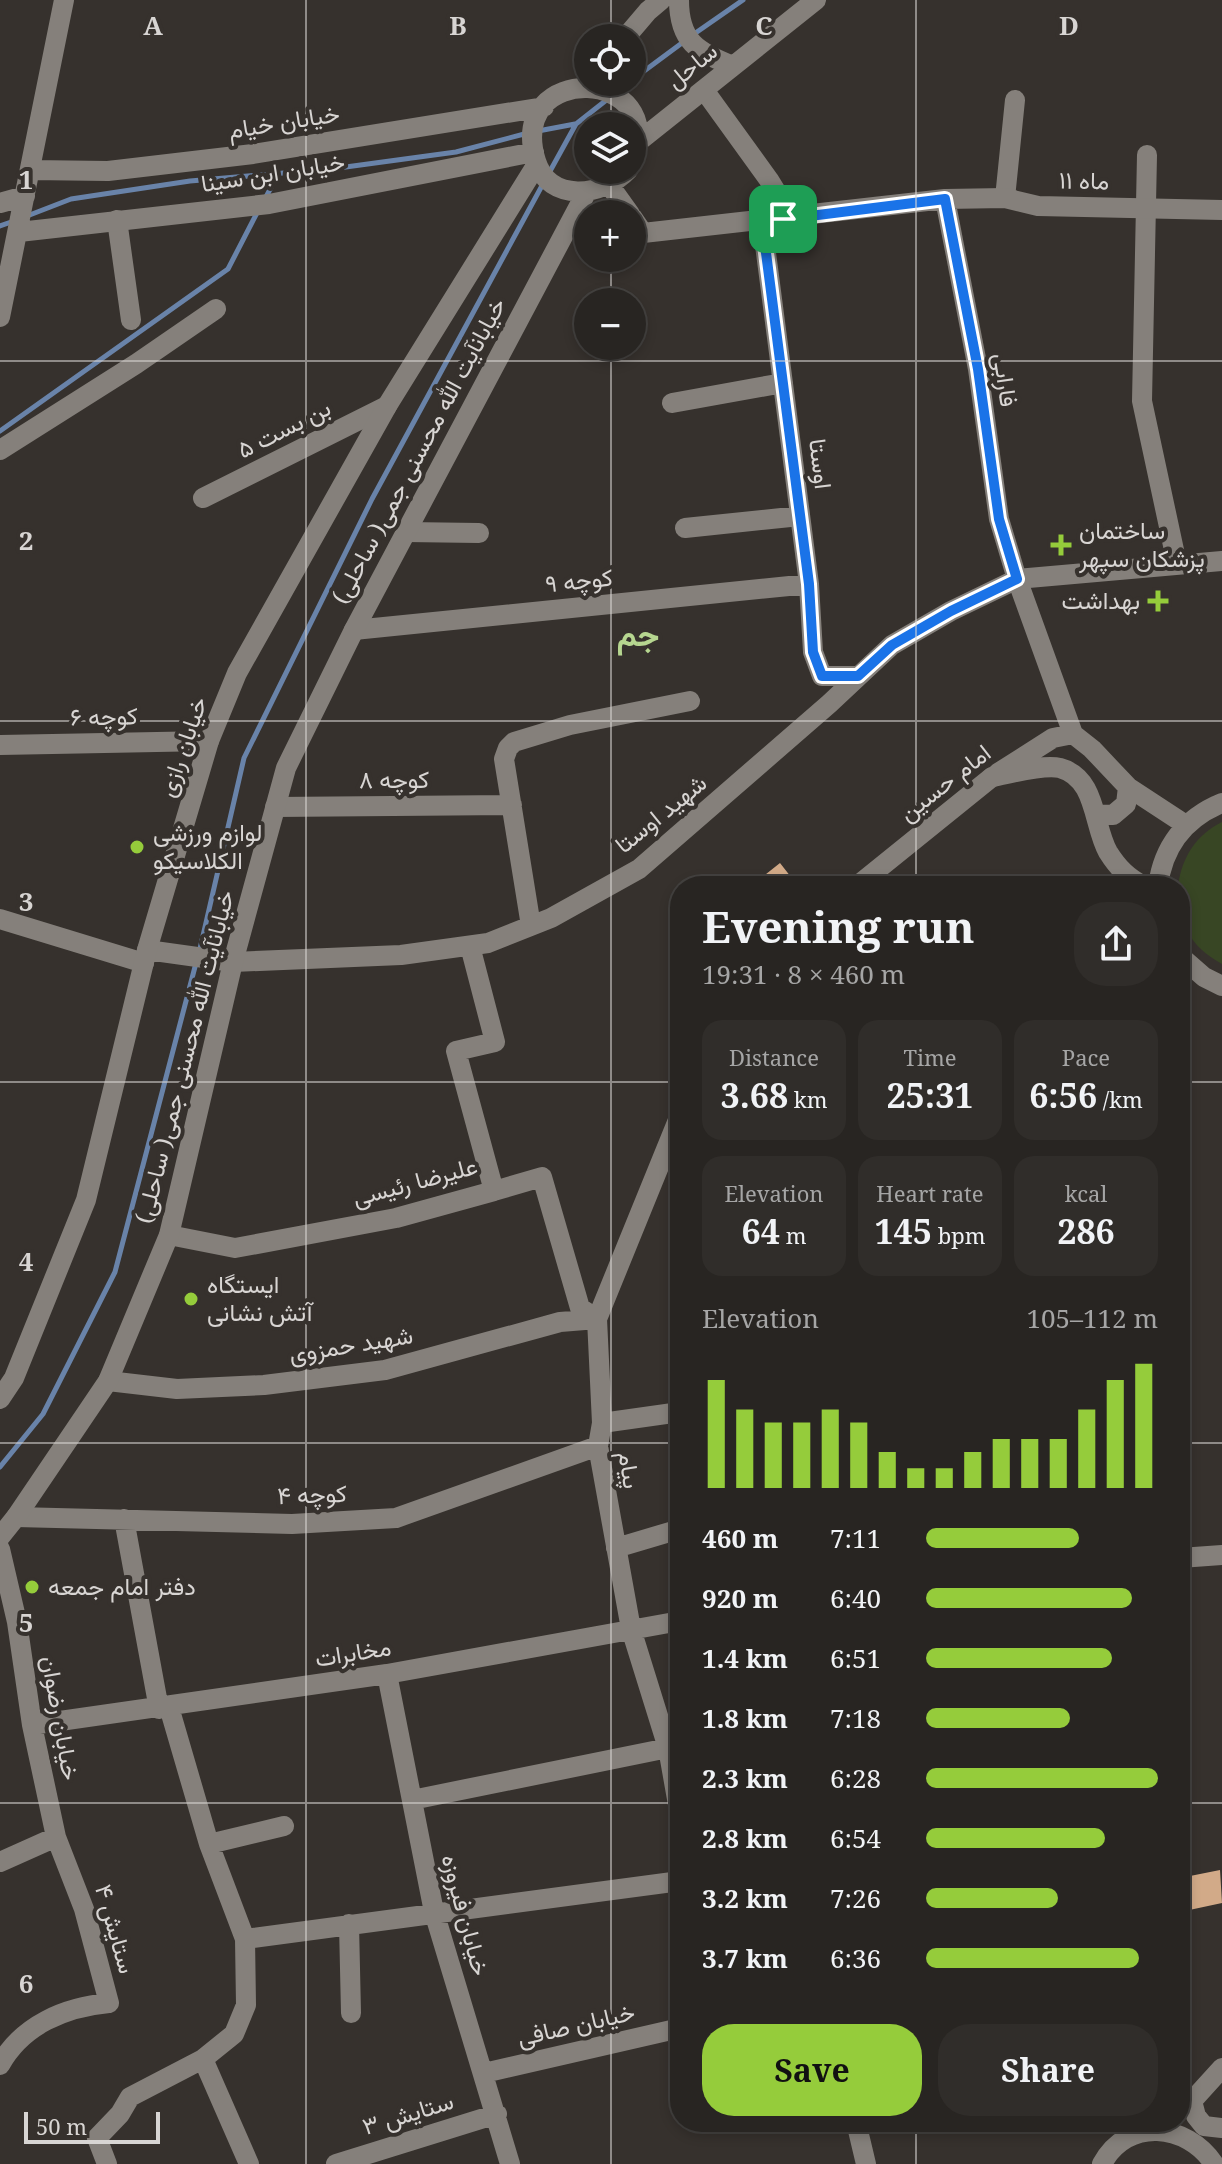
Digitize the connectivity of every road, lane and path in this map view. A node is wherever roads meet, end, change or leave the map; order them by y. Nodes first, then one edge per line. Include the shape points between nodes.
1 (64, 0) edge
2 (679, 0) edge
3 (816, 0) edge
4 (651, 4) edge
5 (636, 24) edge
6 (733, 66) junction
7 (574, 88) edge
8 (704, 90) junction
9 (614, 96) edge
10 (1015, 100) dead end
11 (541, 112) junction
12 (630, 112) edge
13 (646, 136) edge
14 (1147, 155) dead end
15 (535, 158) junction
16 (31, 170) junction
17 (612, 184) edge
18 (610, 186) junction
19 (587, 191) junction
20 (25, 196) junction
21 (1005, 198) junction
22 (945, 199) junction
23 (620, 200) edge
24 (0, 203) edge
25 (1145, 208) junction
26 (1222, 210) edge
27 (783, 219) junction
28 (117, 220) junction
29 (762, 222) junction
30 (19, 232) junction
31 (646, 233) edge
32 (6, 263) edge
33 (216, 309) dead end
34 (0, 317) edge
35 (131, 320) dead end
36 (783, 383) junction
37 (672, 403) dead end
38 (387, 406) junction
39 (0, 450) edge
40 (203, 498) dead end
41 (800, 516) junction
42 (685, 528) dead end
43 (406, 532) junction
44 (479, 533) dead end
45 (1222, 561) edge
46 (1177, 564) junction
47 (1017, 579) junction
48 (809, 584) junction
49 (354, 630) junction
50 (858, 676) junction
51 (690, 701) dead end
52 (1073, 734) junction
53 (209, 741) junction
54 (0, 745) edge
55 (992, 777) junction
56 (1128, 787) junction
57 (1222, 803) edge
58 (512, 805) junction
59 (275, 807) junction
60 (1097, 814) junction
61 (1186, 825) junction
62 (869, 876) edge
63 (1126, 876) edge
64 (1159, 876) edge
65 (0, 919) edge
66 (531, 926) junction
67 (470, 946) junction
68 (146, 957) junction
69 (233, 962) junction
70 (1190, 965) edge
71 (1222, 986) edge
72 (670, 1140) edge
73 (494, 1191) junction
74 (169, 1235) junction
75 (597, 1319) junction
76 (108, 1381) junction
77 (0, 1399) edge
78 (670, 1413) edge
79 (602, 1423) junction
80 (598, 1446) junction
81 (16, 1517) junction
82 (124, 1519) junction
83 (670, 1532) edge
84 (0, 1537) edge
85 (616, 1548) junction
86 (0, 1549) edge
87 (1222, 1555) edge
88 (1190, 1557) edge
89 (670, 1623) edge
90 (631, 1629) junction
91 (387, 1674) junction
92 (164, 1708) junction
93 (32, 1725) junction
94 (668, 1748) junction
95 (670, 1759) edge
96 (412, 1800) junction
97 (284, 1826) dead end
98 (56, 1837) junction
99 (209, 1844) junction
100 (0, 1862) edge
101 (670, 1882) edge
102 (434, 1912) junction
103 (349, 1924) junction
104 (245, 1939) junction
105 (351, 2013) dead end
106 (670, 2030) edge
107 (203, 2059) junction
108 (0, 2065) edge
109 (1222, 2068) edge
110 (484, 2073) junction
111 (1190, 2101) edge
112 (1190, 2109) edge
113 (497, 2114) junction
114 (1222, 2128) edge
115 (858, 2132) edge
116 (1117, 2132) edge
117 (1142, 2132) edge
118 (1166, 2132) edge
119 (1116, 2146) junction
120 (107, 2164) edge
121 (249, 2164) edge
122 (336, 2164) edge
123 (510, 2164) edge
124 (866, 2164) edge
125 (1102, 2164) edge
126 (1214, 2164) edge

1 - 16 street
2 - 6 street via 684,32 693,46
3 - 6 street, ساحل
4 - 5 street
6 - 8 street, ساحل
7 - 11 street
8 - 13 street, ساحل
8 - 27 street via 769,180 780,198
9 - 12 street
10 - 21 street
11 - 15 street via 534,127
11 - 16 street, خیابان خیام via 108,171
14 - 25 street
15 - 19 street via 553,183
15 - 28 street, خیابان ابن سینا via 269,204
15 - 38 street, خیابان رازی
16 - 20 street
17 - 18 street
18 - 19 street
18 - 23 street
19 - 43 street, خیابانآیت الله محسنی جمی( ساحلی)
20 - 24 street
20 - 30 street
21 - 22 street, ماه ۱۱
21 - 25 street, ماه ۱۱ via 1038,206
22 - 27 street
22 - 47 street, فارابی via 978,369 999,519
25 - 26 street, ماه ۱۱
25 - 46 street via 1142,401
27 - 29 street
28 - 30 street, خیابان ابن سینا
28 - 35 street
29 - 31 street
29 - 36 street, اوستا
30 - 32 street
32 - 34 street
33 - 39 street
36 - 37 street
36 - 41 street, اوستا
38 - 40 street, بن بست ۵
38 - 53 street, خیابان رازی via 237,673
41 - 42 street
41 - 48 street, اوستا
43 - 44 street
43 - 49 street, خیابانآیت الله محسنی جمی( ساحلی)
45 - 46 street
46 - 47 street
47 - 50 street, شهید اوستا via 892,645
47 - 52 street, فارابی
48 - 49 street, کوچه ۹
48 - 50 street, اوستا via 813,652 822,676
49 - 59 street, خیابانآیت الله محسنی جمی( ساحلی) via 286,768
50 - 66 street, شهید اوستا via 639,869
51 - 58 street via 514,742 504,759
52 - 55 street, امام حسین via 1053,738
52 - 56 street, فارابی
53 - 54 street, کوچه ۶
53 - 68 street, خیابان رازی
55 - 60 street via 1060,768 1080,781
55 - 62 street, امام حسین
56 - 60 street via 1126,804 1113,815
56 - 61 street, فارابی
57 - 61 street
58 - 59 street, کوچه ۸
58 - 66 street
59 - 69 street, خیابانآیت الله محسنی جمی( ساحلی)
60 - 63 street via 1107,850
61 - 64 street via 1170,844
65 - 68 street, شهید اوستا
66 - 67 street, شهید اوستا
67 - 69 street, شهید اوستا via 401,955
67 - 73 street, علیرضا رئیسی via 495,1042 456,1051
68 - 69 street, شهید اوستا
68 - 77 street, خیابان رازی via 86,1200 14,1378
69 - 74 street, خیابانآیت الله محسنی جمی( ساحلی)
70 - 71 street
72 - 75 street
73 - 74 street, علیرضا رئیسی via 396,1218 235,1248
73 - 75 street via 542,1177 580,1308
74 - 76 street, خیابانآیت الله محسنی جمی( ساحلی)
75 - 76 street, شهید حمزوی via 560,1322 385,1370 177,1389
75 - 79 street, پیام
76 - 81 street, خیابانآیت الله محسنی جمی( ساحلی)
78 - 79 street
79 - 80 street, پیام
80 - 82 street, کوچه ۴ via 396,1518 292,1524
80 - 85 street, پیام
81 - 82 street, کوچه ۴
81 - 84 street, خیابانآیت الله محسنی جمی( ساحلی)
82 - 92 street
83 - 85 street
85 - 90 street, پیام
86 - 93 street, خیابان رضوان
87 - 88 street
89 - 90 street, مخابرات
90 - 91 street, مخابرات
90 - 94 street, پیام
91 - 92 street, مخابرات
91 - 96 street, خیابان فیروزه
92 - 93 street, مخابرات
92 - 99 street
93 - 98 street, خیابان رضوان
94 - 95 street, پیام
94 - 96 street
96 - 102 street, خیابان فیروزه
97 - 99 street
98 - 100 street
98 - 108 street, ستایش ۴ via 84,1909 109,2003 80,2006 37,2024
99 - 104 street
101 - 102 street
102 - 103 street
102 - 110 street, خیابان فیروزه
103 - 104 street
103 - 105 street
104 - 107 street via 246,2005 234,2034
106 - 110 street, خیابان صافی
107 - 120 street via 130,2097 97,2138
107 - 121 street
109 - 111 street
110 - 113 street, خیابان فیروزه
112 - 114 street via 1204,2126
113 - 122 street, ستایش ۳
113 - 123 street, خیابان فیروزه
115 - 124 street
116 - 119 street
117 - 119 street
118 - 126 street via 1187,2138
119 - 125 street

